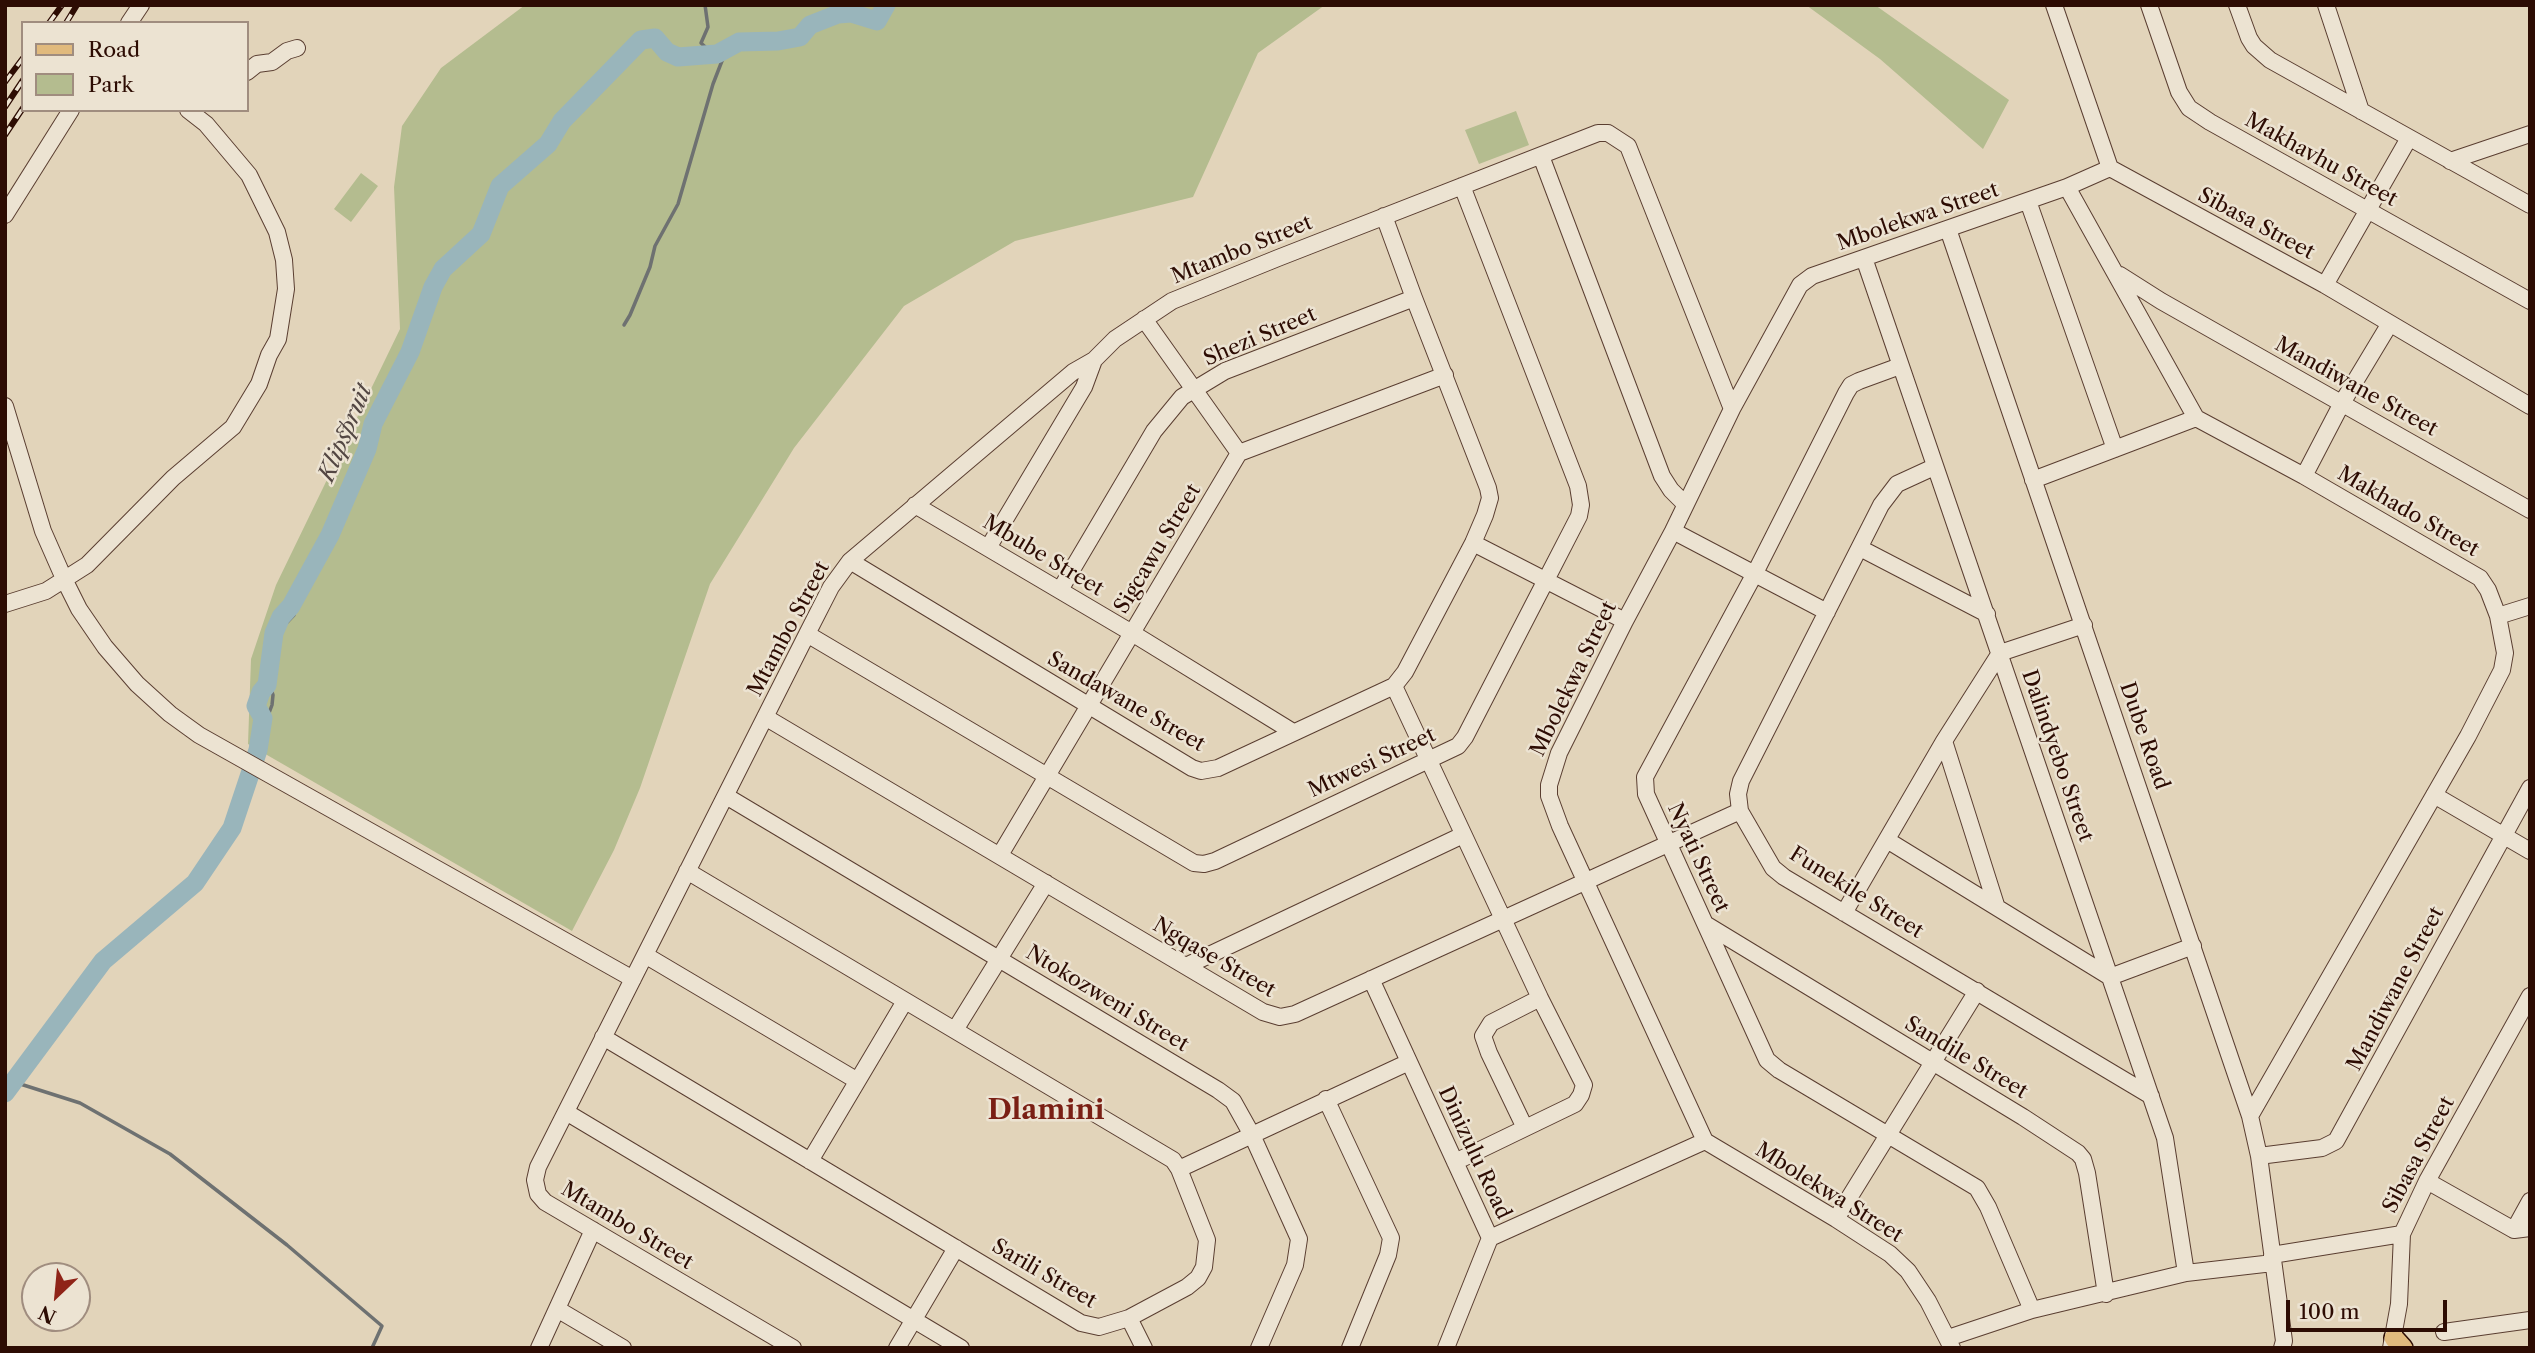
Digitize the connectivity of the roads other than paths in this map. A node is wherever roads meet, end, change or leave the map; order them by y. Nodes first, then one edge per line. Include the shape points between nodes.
1 (141, 5) edge
2 (2054, 5) edge
3 (2149, 5) edge
4 (2237, 5) edge
5 (2326, 5) edge
6 (130, 21) edge
7 (298, 48) dead end
8 (248, 71) edge
9 (2361, 111) junction
10 (70, 112) edge
11 (191, 112) edge
12 (215, 112) edge
13 (206, 124) junction
14 (2530, 134) edge
15 (2409, 138) junction
16 (1541, 156) junction
17 (2450, 161) junction
18 (2110, 168) junction
19 (1462, 186) junction
20 (2067, 187) junction
21 (2028, 201) junction
22 (2530, 205) edge
23 (2369, 211) junction
24 (5, 215) edge
25 (1384, 216) junction
26 (1948, 229) junction
27 (1864, 258) junction
28 (2118, 274) junction
29 (2325, 285) junction
30 (1414, 299) junction
31 (2530, 301) edge
32 (2161, 302) junction
33 (2141, 317) junction
34 (1144, 319) junction
35 (2389, 325) junction
36 (1094, 360) junction
37 (1900, 366) junction
38 (1445, 375) junction
39 (1193, 390) junction
40 (2342, 403) junction
41 (5, 406) edge
42 (2530, 406) edge
43 (1732, 409) junction
44 (2196, 418) junction
45 (2115, 449) junction
46 (1239, 453) junction
47 (1934, 467) junction
48 (2304, 476) junction
49 (2033, 480) junction
50 (1685, 504) junction
51 (915, 505) junction
52 (2530, 510) edge
53 (1673, 531) junction
54 (1473, 544) junction
55 (988, 548) junction
56 (1860, 548) junction
57 (850, 561) junction
58 (1754, 575) junction
59 (1546, 580) junction
60 (65, 581) junction
61 (1060, 590) junction
62 (5, 604) edge
63 (2530, 606) edge
64 (1827, 612) junction
65 (1987, 614) junction
66 (2498, 616) junction
67 (1625, 621) junction
68 (2084, 625) junction
69 (1132, 633) junction
70 (807, 634) junction
71 (2000, 653) junction
72 (1394, 686) junction
73 (1087, 705) junction
74 (765, 717) junction
75 (1293, 732) junction
76 (1944, 741) junction
77 (1427, 761) junction
78 (1046, 776) junction
79 (2530, 788) edge
80 (2434, 795) junction
81 (726, 796) junction
82 (1740, 811) junction
83 (1463, 835) junction
84 (2502, 836) junction
85 (1887, 840) junction
86 (1667, 844) junction
87 (2530, 851) edge
88 (1000, 855) junction
89 (687, 871) junction
90 (1585, 881) junction
91 (1046, 883) junction
92 (1996, 905) junction
93 (1844, 913) junction
94 (1503, 918) junction
95 (1707, 925) junction
96 (2193, 946) junction
97 (645, 955) junction
98 (999, 959) junction
99 (1186, 966) junction
100 (2110, 977) junction
101 (633, 979) junction
102 (1371, 979) junction
103 (1977, 991) junction
104 (2530, 996) edge
105 (1540, 998) junction
106 (905, 1001) junction
107 (955, 1030) junction
108 (603, 1037) junction
109 (1409, 1062) junction
110 (1932, 1062) junction
111 (856, 1080) junction
112 (2151, 1096) junction
113 (1326, 1099) junction
114 (566, 1112) junction
115 (2250, 1116) junction
116 (1525, 1128) junction
117 (1888, 1134) junction
118 (1252, 1135) junction
119 (1705, 1141) junction
120 (2259, 1156) junction
121 (810, 1161) junction
122 (1455, 1162) junction
123 (1179, 1169) junction
124 (2427, 1181) junction
125 (2530, 1201) edge
126 (1836, 1219) junction
127 (2522, 1229) edge
128 (593, 1230) junction
129 (2402, 1234) junction
130 (1490, 1238) junction
131 (956, 1248) junction
132 (2272, 1259) junction
133 (2186, 1273) junction
134 (2106, 1294) junction
135 (557, 1309) junction
136 (2032, 1310) junction
137 (1129, 1318) junction
138 (914, 1319) junction
139 (2530, 1320) edge
140 (2444, 1332) dead end
141 (1950, 1343) edge
142 (2394, 1345) edge
143 (539, 1348) edge
144 (623, 1348) edge
145 (793, 1348) edge
146 (897, 1348) edge
147 (961, 1348) edge
148 (1144, 1348) edge
149 (1259, 1348) edge
150 (1350, 1348) edge
151 (1446, 1348) edge
152 (2282, 1348) edge

1 - 6 street
2 - 18 street
3 - 23 street, Makhavhu Street via 2179,92 2189,108
4 - 9 street via 2249,38 2262,54
5 - 9 street
7 - 8 street
9 - 15 street
10 - 24 street
11 - 13 street
12 - 13 street
13 - 60 street via 249,175 277,232 286,289 278,339 259,384 233,427
14 - 17 street
15 - 17 street
15 - 23 street
16 - 19 street, Mtambo Street
16 - 43 street, Mtambo Street via 1598,133 1608,133 1628,146
16 - 50 street via 1662,476
17 - 22 street
18 - 20 street, Mbolekwa Street
18 - 29 street, Sibasa Street
19 - 25 street, Mtambo Street
19 - 59 street, Mtwesi Street via 1581,498 1579,516
20 - 21 street, Mbolekwa Street
20 - 28 street
21 - 26 street, Mbolekwa Street
21 - 45 street
23 - 29 street
23 - 31 street, Makhavhu Street
25 - 30 street
25 - 34 street, Mtambo Street via 1172,301
26 - 27 street, Mbolekwa Street
26 - 49 street, Dube Road
27 - 37 street, Dalindyebo Street
27 - 43 street, Mbolekwa Street via 1812,276 1800,285
28 - 32 street, Mandiwane Street
28 - 33 street
29 - 35 street, Sibasa Street
30 - 38 street
30 - 39 street, Shezi Street via 1225,371
32 - 33 street
32 - 40 street, Mandiwane Street
33 - 44 street
34 - 36 street, Mtambo Street
34 - 39 street
35 - 40 street
35 - 42 street, Sibasa Street
36 - 51 street, Mtambo Street via 1073,372
36 - 55 street via 1084,387
37 - 47 street, Dalindyebo Street
37 - 58 street, Nyati Street via 1860,381 1846,393
38 - 46 street
38 - 54 street via 1488,488 1488,506
39 - 46 street
39 - 61 street, Shezi Street via 1154,431
40 - 48 street
40 - 52 street, Mandiwane Street
41 - 60 street via 43,531
43 - 50 street, Mbolekwa Street
44 - 45 street
44 - 48 street, Makhado Street
45 - 49 street
46 - 69 street, Sigcawu Street
47 - 56 street via 1897,484
47 - 65 street, Dalindyebo Street
48 - 66 street, Makhado Street via 2480,578
49 - 68 street, Dube Road
50 - 53 street, Mbolekwa Street
51 - 55 street, Mbube Street
51 - 57 street, Mtambo Street
53 - 58 street
53 - 67 street, Mbolekwa Street
54 - 59 street
54 - 72 street
55 - 61 street, Mbube Street
56 - 64 street
56 - 65 street
57 - 70 street, Mtambo Street
57 - 73 street, Sandawane Street
58 - 64 street
58 - 86 street, Nyati Street via 1645,777 1646,794
59 - 67 street
59 - 77 street, Mtwesi Street via 1465,737 1458,746
60 - 62 street
60 - 101 street via 104,647 184,725
61 - 69 street, Mbube Street
63 - 66 street
64 - 82 street via 1741,781
65 - 71 street, Dalindyebo Street
66 - 80 street, Makhado Street via 2505,653 2502,670
67 - 90 street, Mbolekwa Street via 1559,753 1549,785 1553,811
68 - 71 street
68 - 96 street, Dube Road
69 - 73 street, Sigcawu Street
69 - 75 street, Mbube Street
70 - 74 street, Mtambo Street
70 - 78 street, Mtwesi Street
71 - 76 street
71 - 100 street, Dalindyebo Street
72 - 75 street, Sandawane Street
72 - 77 street
73 - 75 street, Sandawane Street via 1201,771 1219,768
73 - 78 street, Sigcawu Street
74 - 81 street, Mtambo Street
74 - 88 street, Ngqase Street
76 - 85 street
76 - 92 street
77 - 78 street, Mtwesi Street via 1204,864 1178,855
77 - 83 street
78 - 88 street, Sigcawu Street
79 - 84 street, Mandiwane Street
80 - 84 street
80 - 115 street, Makhado Street
81 - 89 street, Mtambo Street
81 - 98 street, Ntokozweni Street
82 - 86 street, Ngqase Street
82 - 93 street, Funekile Street via 1773,868
83 - 94 street
83 - 99 street
84 - 87 street
84 - 120 street, Mandiwane Street via 2336,1141 2322,1148
85 - 92 street
85 - 93 street
86 - 90 street, Ngqase Street
86 - 95 street, Nyati Street
88 - 91 street, Ngqase Street
89 - 97 street, Mtambo Street
89 - 106 street, Sarili Street
90 - 94 street, Ngqase Street
90 - 119 street, Mbolekwa Street
91 - 98 street
91 - 99 street, Ngqase Street
92 - 100 street
93 - 103 street, Funekile Street
94 - 102 street, Ngqase Street
94 - 105 street
95 - 110 street, Sandile Street
95 - 117 street, Nyati Street via 1767,1060
96 - 100 street
96 - 115 street, Dube Road
97 - 101 street, Mtambo Street
97 - 111 street
98 - 107 street
98 - 118 street, Ntokozweni Street via 1227,1096
99 - 102 street, Ngqase Street via 1263,1013 1280,1017
100 - 112 street, Dalindyebo Street
101 - 108 street, Mtambo Street
102 - 109 street, Dinizulu Road
103 - 110 street
103 - 112 street, Funekile Street
104 - 124 street, Sibasa Street
105 - 116 street via 1491,1023 1483,1036
105 - 116 street via 1584,1085 1575,1104
106 - 107 street, Sarili Street
106 - 111 street
107 - 123 street, Sarili Street via 1173,1160
108 - 114 street, Mtambo Street
108 - 121 street, Sarili Street
109 - 113 street
109 - 122 street, Dinizulu Road
110 - 117 street
110 - 134 street, Sandile Street via 2065,1143 2083,1159
111 - 121 street
112 - 133 street, Dalindyebo Street via 2165,1138
113 - 118 street
113 - 150 street via 1391,1238
114 - 128 street, Mtambo Street via 538,1167 536,1189 545,1202
114 - 138 street
115 - 120 street, Dube Road
116 - 122 street
117 - 126 street
117 - 136 street, Nyati Street via 1977,1188
118 - 123 street
118 - 149 street, Ntokozweni Street via 1299,1239 1295,1265
119 - 126 street, Mbolekwa Street
119 - 130 street
120 - 132 street, Dube Road
121 - 131 street, Sarili Street
122 - 130 street, Dinizulu Road
123 - 137 street, Sarili Street via 1207,1240 1204,1267 1187,1287
124 - 127 street
124 - 129 street, Sibasa Street
125 - 127 street
126 - 141 street, Mbolekwa Street via 1908,1271
128 - 135 street
128 - 145 street, Mtambo Street
129 - 132 street
129 - 142 street, Sibasa Street
130 - 151 street, Dinizulu Road
131 - 137 street, Sarili Street via 1081,1323 1099,1327
131 - 138 street
132 - 133 street
132 - 152 street, Dube Road
133 - 134 street
134 - 136 street
135 - 143 street
135 - 144 street
136 - 141 street
137 - 148 street
138 - 146 street
138 - 147 street
139 - 140 street

